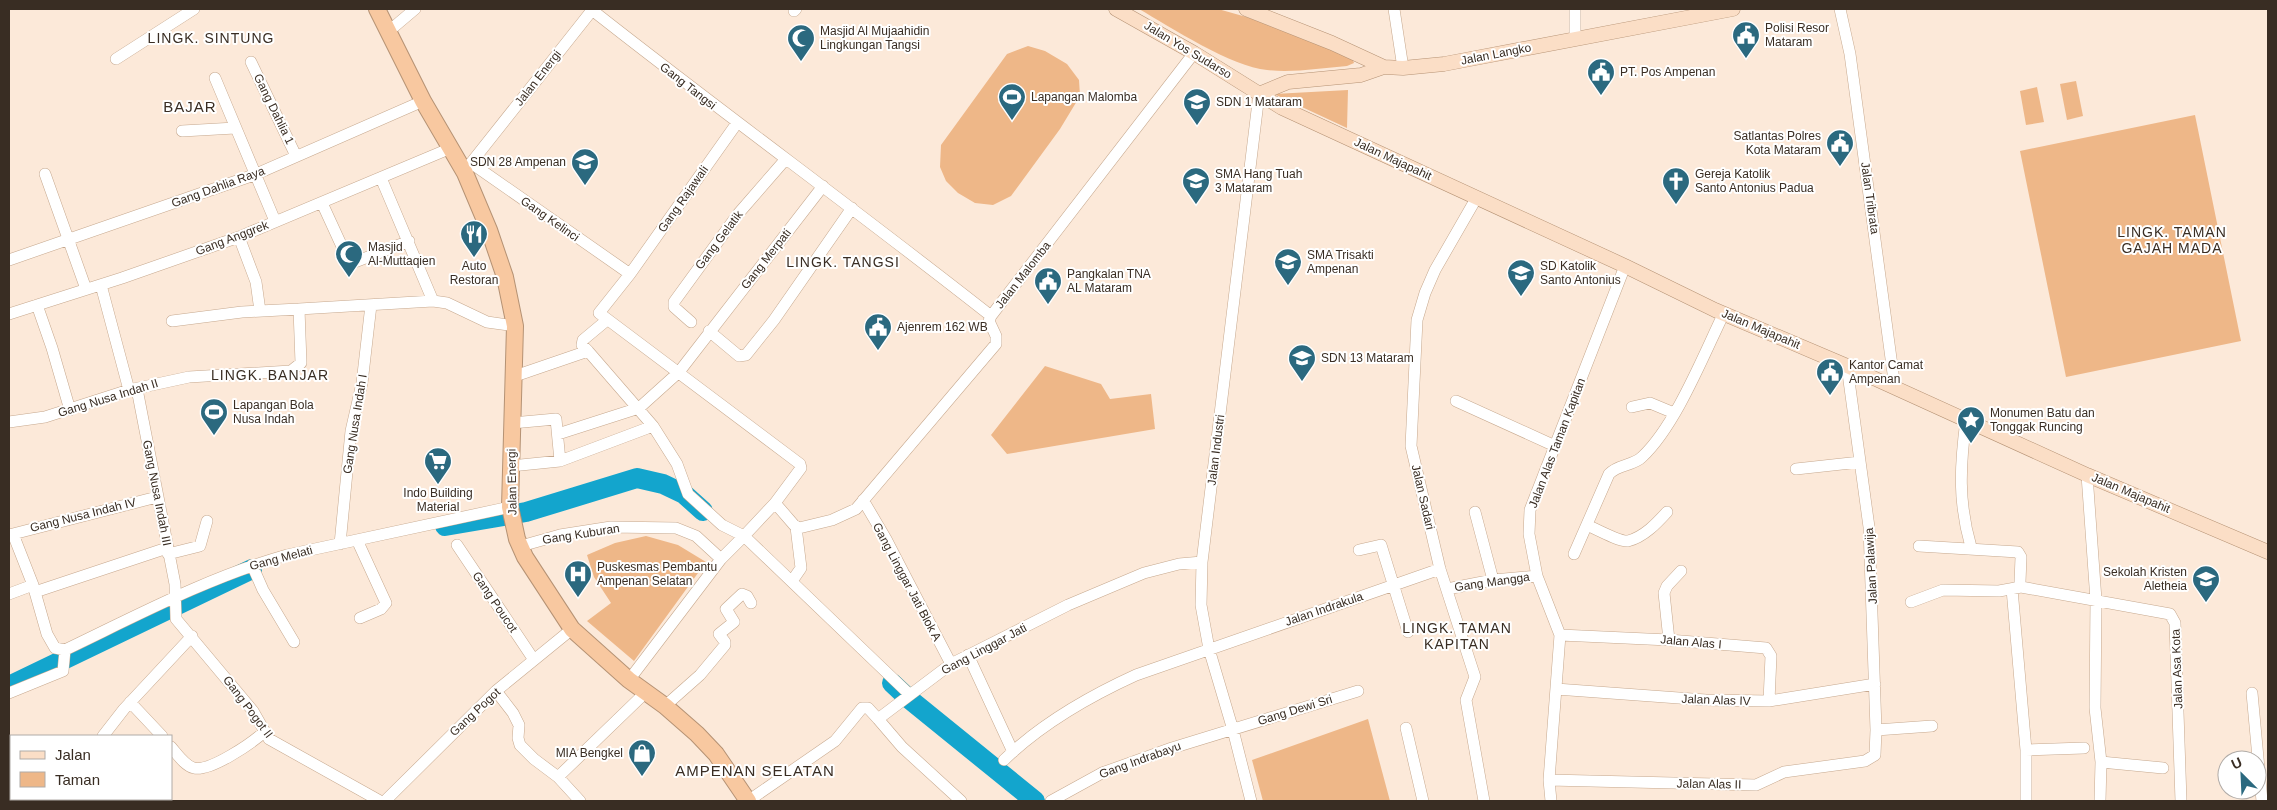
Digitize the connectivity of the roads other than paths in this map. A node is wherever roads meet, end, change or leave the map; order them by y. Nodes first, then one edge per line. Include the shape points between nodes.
1 (194, 9) edge
2 (378, 9) edge
3 (415, 9) edge
4 (1116, 9) edge
5 (1246, 9) edge
6 (1394, 9) edge
7 (1575, 9) edge
8 (1733, 9) edge
9 (1840, 9) edge
10 (592, 10) edge
11 (389, 31) junction
12 (1575, 39) junction
13 (1194, 53) junction
14 (116, 59) dead end
15 (251, 62) dead end
16 (1384, 67) junction
17 (1402, 68) junction
18 (215, 78) dead end
19 (1259, 94) junction
20 (422, 101) junction
21 (737, 124) junction
22 (235, 128) junction
23 (182, 131) dead end
24 (451, 148) junction
25 (296, 156) junction
26 (785, 160) junction
27 (467, 167) junction
28 (45, 174) dead end
29 (254, 175) junction
30 (381, 178) junction
31 (823, 186) junction
32 (1477, 197) junction
33 (322, 203) junction
34 (852, 208) junction
35 (275, 221) junction
36 (239, 237) junction
37 (69, 240) junction
38 (409, 241) junction
39 (9, 260) edge
40 (1625, 266) junction
41 (630, 274) junction
42 (101, 285) junction
43 (86, 289) junction
44 (433, 301) junction
45 (37, 305) junction
46 (371, 305) junction
47 (298, 309) junction
48 (260, 311) junction
49 (1724, 313) junction
50 (9, 314) edge
51 (991, 316) junction
52 (607, 320) junction
53 (172, 321) dead end
54 (691, 322) dead end
55 (515, 326) junction
56 (709, 331) junction
57 (588, 351) junction
58 (1847, 366) junction
59 (679, 372) junction
60 (514, 376) junction
61 (1895, 388) junction
62 (133, 390) junction
63 (1456, 401) dead end
64 (1632, 407) dead end
65 (639, 408) junction
66 (70, 410) junction
67 (1674, 413) junction
68 (1966, 420) junction
69 (9, 422) edge
70 (512, 423) junction
71 (653, 426) junction
72 (558, 434) junction
73 (1555, 446) junction
74 (560, 461) junction
75 (1860, 462) junction
76 (511, 466) junction
77 (1796, 469) dead end
78 (2087, 475) junction
79 (157, 497) junction
80 (863, 500) junction
81 (776, 503) junction
82 (510, 508) junction
83 (1475, 512) dead end
84 (1667, 512) dead end
85 (207, 521) dead end
86 (1587, 525) junction
87 (796, 527) junction
88 (11, 534) edge
89 (741, 540) junction
90 (358, 542) junction
91 (340, 544) junction
92 (457, 545) dead end
93 (521, 546) junction
94 (1919, 546) dead end
95 (1971, 547) junction
96 (1359, 550) dead end
97 (168, 551) junction
98 (2268, 552) edge
99 (1574, 554) dead end
100 (721, 559) junction
101 (1202, 562) junction
102 (252, 566) junction
103 (1440, 569) junction
104 (1680, 572) dead end
105 (1537, 576) junction
106 (1493, 580) junction
107 (792, 581) junction
108 (1393, 585) junction
109 (2017, 586) junction
110 (34, 589) junction
111 (1447, 589) junction
112 (9, 594) edge
113 (2096, 600) junction
114 (176, 601) junction
115 (1911, 602) dead end
116 (751, 603) dead end
117 (360, 618) dead end
118 (572, 629) junction
119 (1408, 632) dead end
120 (1560, 635) junction
121 (192, 636) junction
122 (1669, 640) junction
123 (294, 642) dead end
124 (1209, 649) junction
125 (968, 655) junction
126 (65, 657) junction
127 (534, 660) junction
128 (951, 664) junction
129 (629, 680) junction
130 (1874, 684) junction
131 (1556, 689) junction
132 (496, 691) junction
133 (1358, 691) dead end
134 (9, 693) edge
135 (645, 693) junction
136 (2252, 693) dead end
137 (906, 696) junction
138 (1769, 701) junction
139 (130, 702) junction
140 (665, 706) junction
141 (878, 719) junction
142 (1932, 726) dead end
143 (1406, 728) dead end
144 (1233, 730) junction
145 (1876, 730) junction
146 (264, 732) junction
147 (104, 735) edge
148 (161, 735) edge
149 (172, 748) edge
150 (2084, 748) dead end
151 (2026, 750) junction
152 (1866, 761) joint
153 (2101, 762) junction
154 (2163, 768) dead end
155 (558, 777) junction
156 (1549, 780) junction
157 (380, 801) edge
158 (385, 801) edge
159 (580, 801) edge
160 (748, 801) edge
161 (961, 801) edge
162 (1051, 801) edge
163 (1251, 801) edge
164 (1423, 801) edge
165 (1484, 801) edge
166 (1551, 801) edge
167 (2026, 801) edge
168 (2100, 801) edge
169 (2181, 801) edge
170 (2262, 801) edge

1 - 14 street
2 - 11 highway, Jalan Energi
3 - 11 street
4 - 13 main road, Jalan Yos Sudarso
5 - 16 main road
6 - 17 street
7 - 12 street
8 - 12 main road, Jalan Langko
9 - 61 street, Jalan Tribrata via 1850,54
10 - 21 street, Gang Tangsi
10 - 27 street, Jalan Energi
11 - 20 highway, Jalan Energi
12 - 17 main road, Jalan Langko via 1444,64
13 - 19 main road, Jalan Yos Sudarso
13 - 51 street, Jalan Malomba
15 - 25 street, Gang Dahlia 1
16 - 17 main road, Jalan Langko
16 - 19 main road, Jalan Langko via 1361,75 1288,82
18 - 22 street
19 - 32 main road, Jalan Majapahit via 1282,108
19 - 101 street, Jalan Industri
20 - 24 highway, Jalan Energi
20 - 25 street, Gang Dahlia Raya
21 - 26 street, Gang Tangsi
21 - 41 street, Gang Rajawali
22 - 23 street
22 - 29 street
24 - 27 highway, Jalan Energi
24 - 30 street, Gang Anggrek
25 - 29 street, Gang Dahlia Raya
26 - 31 street, Jalan Malomba
26 - 54 street, Gang Gelatik via 738,214 674,302 674,307
27 - 41 street, Gang Kelinci
27 - 55 highway, Jalan Energi via 501,261
28 - 37 street
29 - 35 street
29 - 37 street, Gang Dahlia Raya
30 - 33 street, Gang Anggrek
30 - 38 street
31 - 34 street, Jalan Malomba
31 - 56 street, Gang Merpati
32 - 40 main road, Jalan Majapahit
32 - 103 street, Jalan Sadari via 1435,270 1424,293 1417,320 1411,446
33 - 35 street, Gang Anggrek
33 - 38 street via 350,264
34 - 51 street, Jalan Malomba
34 - 56 street via 746,355 739,356
35 - 36 street, Gang Anggrek
36 - 42 street, Gang Anggrek
36 - 48 street via 256,282
37 - 39 street, Gang Dahlia Raya
37 - 43 street
38 - 44 street
40 - 49 main road, Jalan Majapahit
40 - 73 street, Jalan Alas Taman Kapitan
41 - 52 street, Gang Rajawali via 599,311
42 - 43 street, Gang Anggrek
42 - 62 street, Gang Nusa Indah III
43 - 45 street, Gang Anggrek
44 - 46 street
44 - 55 street via 447,303 487,322
45 - 50 street, Gang Anggrek
45 - 66 street
46 - 47 street
46 - 91 street, Gang Nusa Indah I via 362,383 351,431
47 - 48 street
47 - 62 street, Gang Nusa Indah II via 301,363 295,369 188,377
48 - 53 street
49 - 58 main road, Jalan Majapahit
49 - 67 street
51 - 80 street via 989,321 996,344
52 - 57 street via 583,340 582,345
52 - 59 street
55 - 60 highway, Jalan Energi
56 - 59 street, Gang Merpati
57 - 60 street
57 - 65 street
58 - 61 main road, Jalan Majapahit
58 - 75 street, Jalan Palawija
59 - 65 street, Gang Merpati
59 - 81 street via 800,464 801,468
60 - 70 highway, Jalan Energi
61 - 68 main road, Jalan Majapahit
62 - 66 street, Gang Nusa Indah II
62 - 79 street, Gang Nusa Indah III
63 - 73 street
64 - 67 street via 1650,403
65 - 71 street
65 - 72 street
66 - 69 street, Gang Nusa Indah II
67 - 86 street via 1643,456 1609,474
68 - 78 main road, Jalan Majapahit
68 - 95 street via 1960,484 1964,525
70 - 72 street via 555,418
70 - 76 highway, Jalan Energi
71 - 74 street
71 - 89 street via 677,464 688,494
72 - 74 street
73 - 105 street, Jalan Alas Taman Kapitan via 1529,516 1528,534
74 - 76 street
75 - 77 street
75 - 130 street, Jalan Palawija via 1870,527
76 - 82 highway, Jalan Energi
78 - 98 main road, Jalan Majapahit
78 - 113 street
79 - 88 street, Gang Nusa Indah IV
79 - 97 street, Gang Nusa Indah III
80 - 87 street via 856,509 832,520
80 - 128 street, Gang Linggar Jati Blok A
81 - 87 street
81 - 89 street
82 - 90 street, Gang Melati
82 - 93 highway, Jalan Energi
83 - 106 street
84 - 86 street via 1654,527 1628,541
85 - 97 street via 200,546
86 - 99 street
87 - 107 street via 801,568
88 - 110 street
89 - 100 street
89 - 107 street
90 - 91 street, Gang Melati
90 - 117 street via 386,603 381,609
91 - 102 street, Gang Melati
92 - 127 street, Gang Poucot
93 - 100 street, Gang Kuburan via 560,535 611,527 676,528 696,536
93 - 118 highway, Jalan Energi
94 - 95 street
95 - 109 street via 2020,554
96 - 108 street via 1381,545
97 - 110 street
97 - 114 street, Gang Nusa Indah III
100 - 129 street
101 - 124 street, Jalan Industri via 1201,605
101 - 125 street, Gang Linggar Jati via 1144,573 1068,605
102 - 114 street, Gang Melati
102 - 123 street
103 - 108 street, Jalan Indrakula
103 - 111 street, Jalan Sadari
104 - 122 street via 1664,593
105 - 106 street, Gang Mangga
105 - 120 street, Jalan Alas Taman Kapitan
106 - 111 street, Gang Mangga
107 - 137 street
108 - 119 street
108 - 124 street, Jalan Indrakula
109 - 113 street, Jalan Asa Kota
109 - 115 street, Jalan Asa Kota via 1990,592 1943,590
109 - 151 street
110 - 112 street
110 - 126 street via 47,634
111 - 165 street, Jalan Sadari via 1475,677 1466,700
113 - 153 street via 2095,708
113 - 169 street, Jalan Asa Kota via 2173,617
114 - 121 street, Gang Pogot II via 176,619
114 - 126 street, Gang Melati
116 - 140 street via 742,594 726,609 734,622 719,634 725,645 700,675
118 - 127 street, Gang Pogot
118 - 129 highway, Jalan Energi
120 - 122 street, Jalan Alas I
120 - 131 street, Jalan Alas Taman Kapitan
121 - 139 street
121 - 146 street, Gang Pogot II via 252,711
122 - 138 street, Jalan Alas I via 1768,650 1771,656
124 - 125 street, Jalan Indrakula via 1097,693 1008,756
124 - 144 street, Jalan Industri
125 - 128 street, Gang Linggar Jati
126 - 134 street, Gang Melati via 60,673
127 - 132 street, Gang Pogot
128 - 137 street, Gang Linggar Jati
129 - 135 highway, Jalan Energi
130 - 138 street, Jalan Alas IV
130 - 145 street, Jalan Palawija
131 - 138 street, Jalan Alas IV via 1706,700
131 - 156 street, Jalan Alas Taman Kapitan
132 - 155 street via 519,725 520,744
132 - 158 street, Gang Pogot
133 - 144 street, Gang Dewi Sri
135 - 140 highway, Jalan Energi
135 - 155 street
136 - 170 street
137 - 141 street, Gang Linggar Jati
139 - 147 street
139 - 148 street
140 - 160 highway, Jalan Energi via 716,754
141 - 160 street via 868,708 860,710 835,741
141 - 161 street via 902,747
142 - 145 street
143 - 164 street
144 - 162 street, Gang Indrabayu via 1102,773
144 - 163 street, Jalan Industri
145 - 152 street, Jalan Palawija via 1875,755
146 - 149 street via 202,769 190,767
146 - 157 street, Gang Pogot II via 269,739
150 - 151 street
151 - 167 street
152 - 156 street, Jalan Alas II via 1784,772 1756,785
153 - 154 street
153 - 168 street
155 - 159 street
156 - 166 street, Jalan Alas Taman Kapitan

